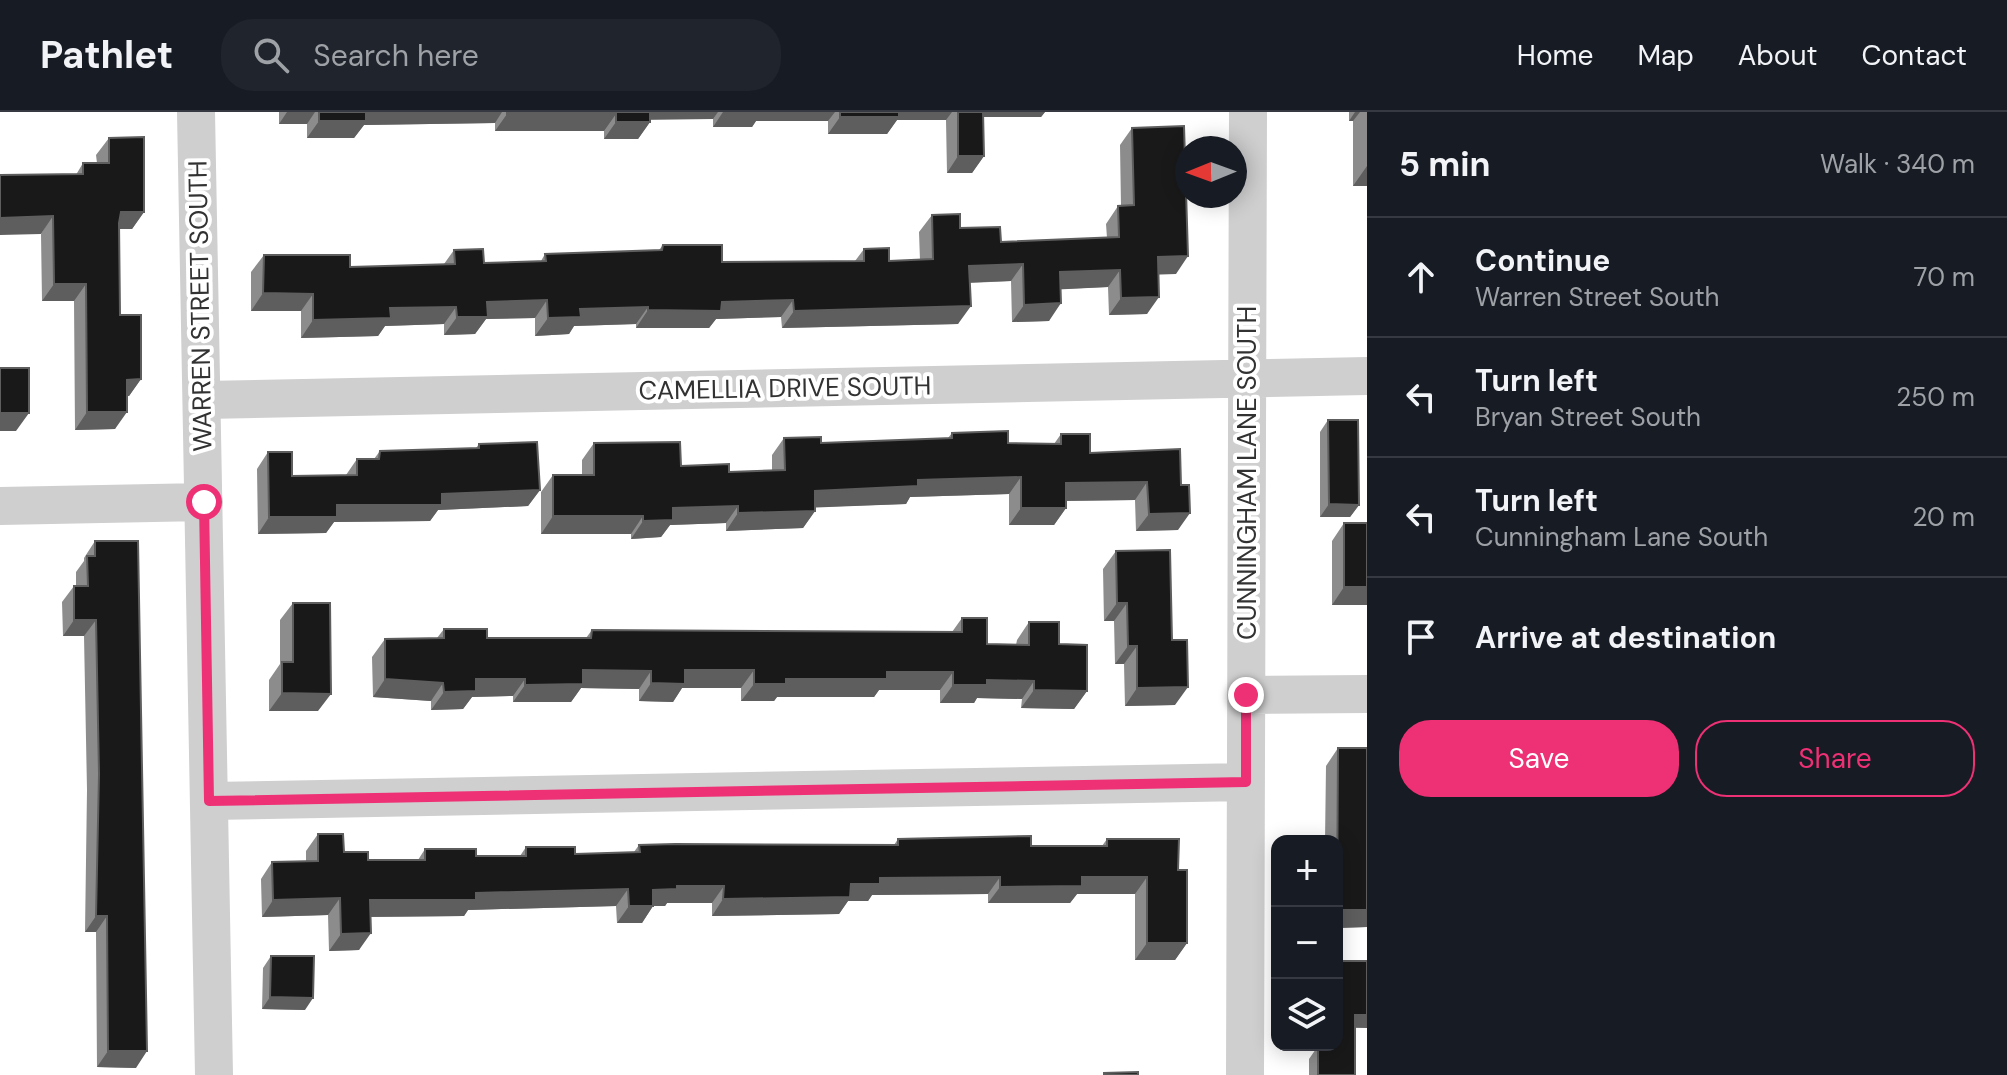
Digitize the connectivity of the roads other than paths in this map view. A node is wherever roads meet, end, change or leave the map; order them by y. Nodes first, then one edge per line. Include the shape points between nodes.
1 (196, 112) edge
2 (1248, 112) edge
3 (1367, 376) edge
4 (1247, 377) junction
5 (204, 400) junction
6 (204, 502) junction
7 (0, 506) edge
8 (1367, 694) edge
9 (1246, 695) junction
10 (1246, 782) junction
11 (209, 801) junction
12 (214, 1075) edge
13 (1245, 1075) edge

1 - 5 street, WARREN STREET SOUTH
2 - 4 street, CUNNINGHAM LANE SOUTH
3 - 4 street, CAMELLIA DRIVE SOUTH
4 - 5 street, CAMELLIA DRIVE SOUTH
4 - 9 street, CUNNINGHAM LANE SOUTH
5 - 6 street, WARREN STREET SOUTH
6 - 7 street
6 - 11 street, WARREN STREET SOUTH
8 - 9 street
9 - 10 street, CUNNINGHAM LANE SOUTH
10 - 11 street
10 - 13 street, CUNNINGHAM LANE SOUTH
11 - 12 street, WARREN STREET SOUTH

